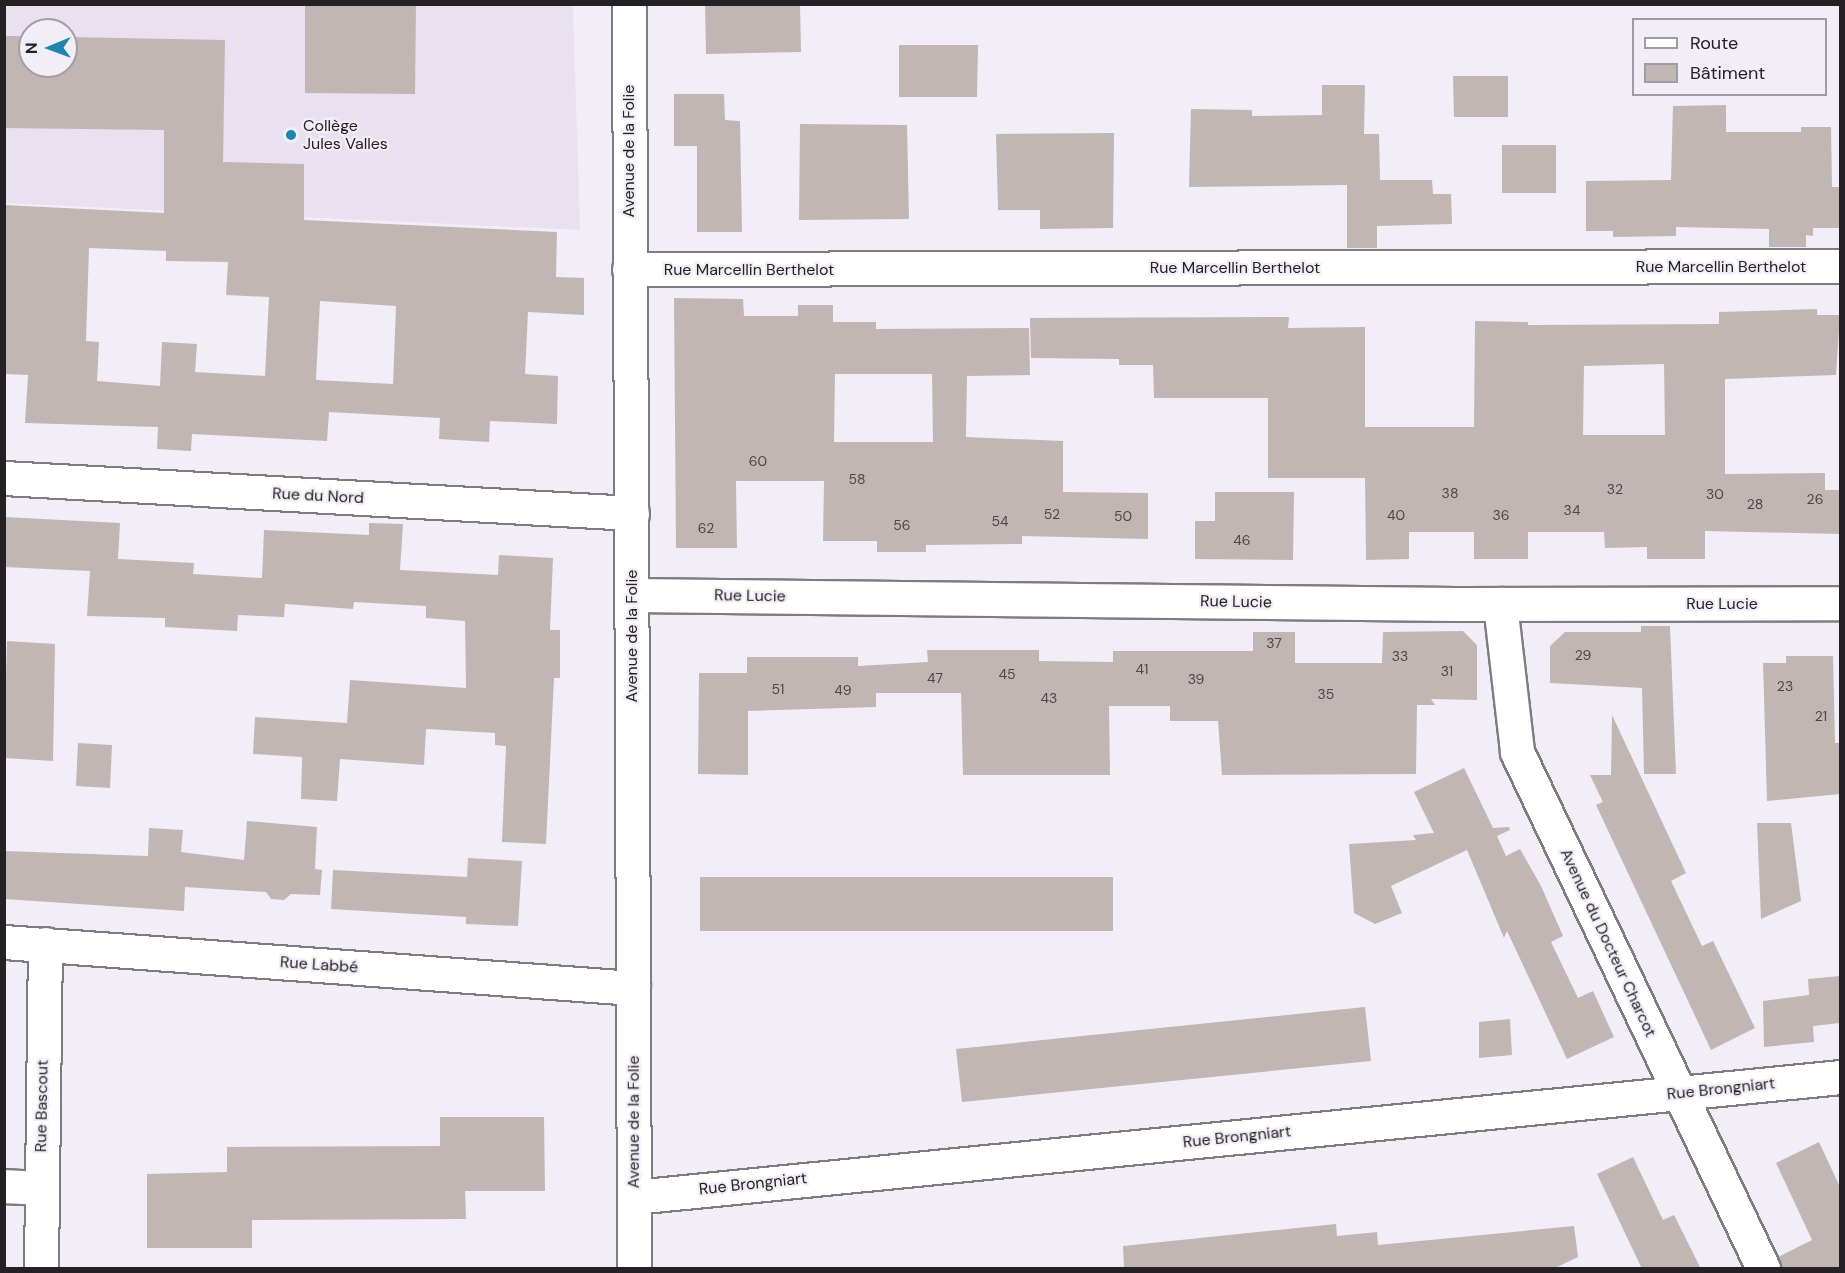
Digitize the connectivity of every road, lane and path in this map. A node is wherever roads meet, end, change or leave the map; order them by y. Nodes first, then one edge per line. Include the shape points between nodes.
1 (629, 4) edge
2 (1840, 266) edge
3 (629, 269) junction
4 (4, 478) edge
5 (632, 513) junction
6 (632, 595) junction
7 (1840, 603) edge
8 (1500, 604) junction
9 (4, 942) edge
10 (45, 944) junction
11 (633, 988) junction
12 (1840, 1077) edge
13 (1679, 1093) junction
14 (4, 1185) edge
15 (40, 1188) junction
16 (634, 1197) junction
17 (41, 1269) edge
18 (634, 1269) edge
19 (1763, 1269) edge

1 - 3 street, Avenue de la Folie
2 - 3 street, Rue Marcellin Berthelot
3 - 5 street, Avenue de la Folie
4 - 5 street, Rue du Nord
5 - 6 street, Avenue de la Folie
6 - 8 street, Rue Lucie
6 - 11 street, Avenue de la Folie
7 - 8 street, Rue Lucie
8 - 13 street, Avenue du Docteur Charcot via 1517,752
9 - 10 street, Rue Labbé
10 - 11 street, Rue Labbé
10 - 15 street, Rue Bascout
11 - 16 street, Avenue de la Folie
12 - 13 street, Rue Brongniart
13 - 16 street, Rue Brongniart
13 - 19 street, Avenue du Docteur Charcot
14 - 15 street
15 - 17 street, Rue Bascout
16 - 18 street, Avenue de la Folie

